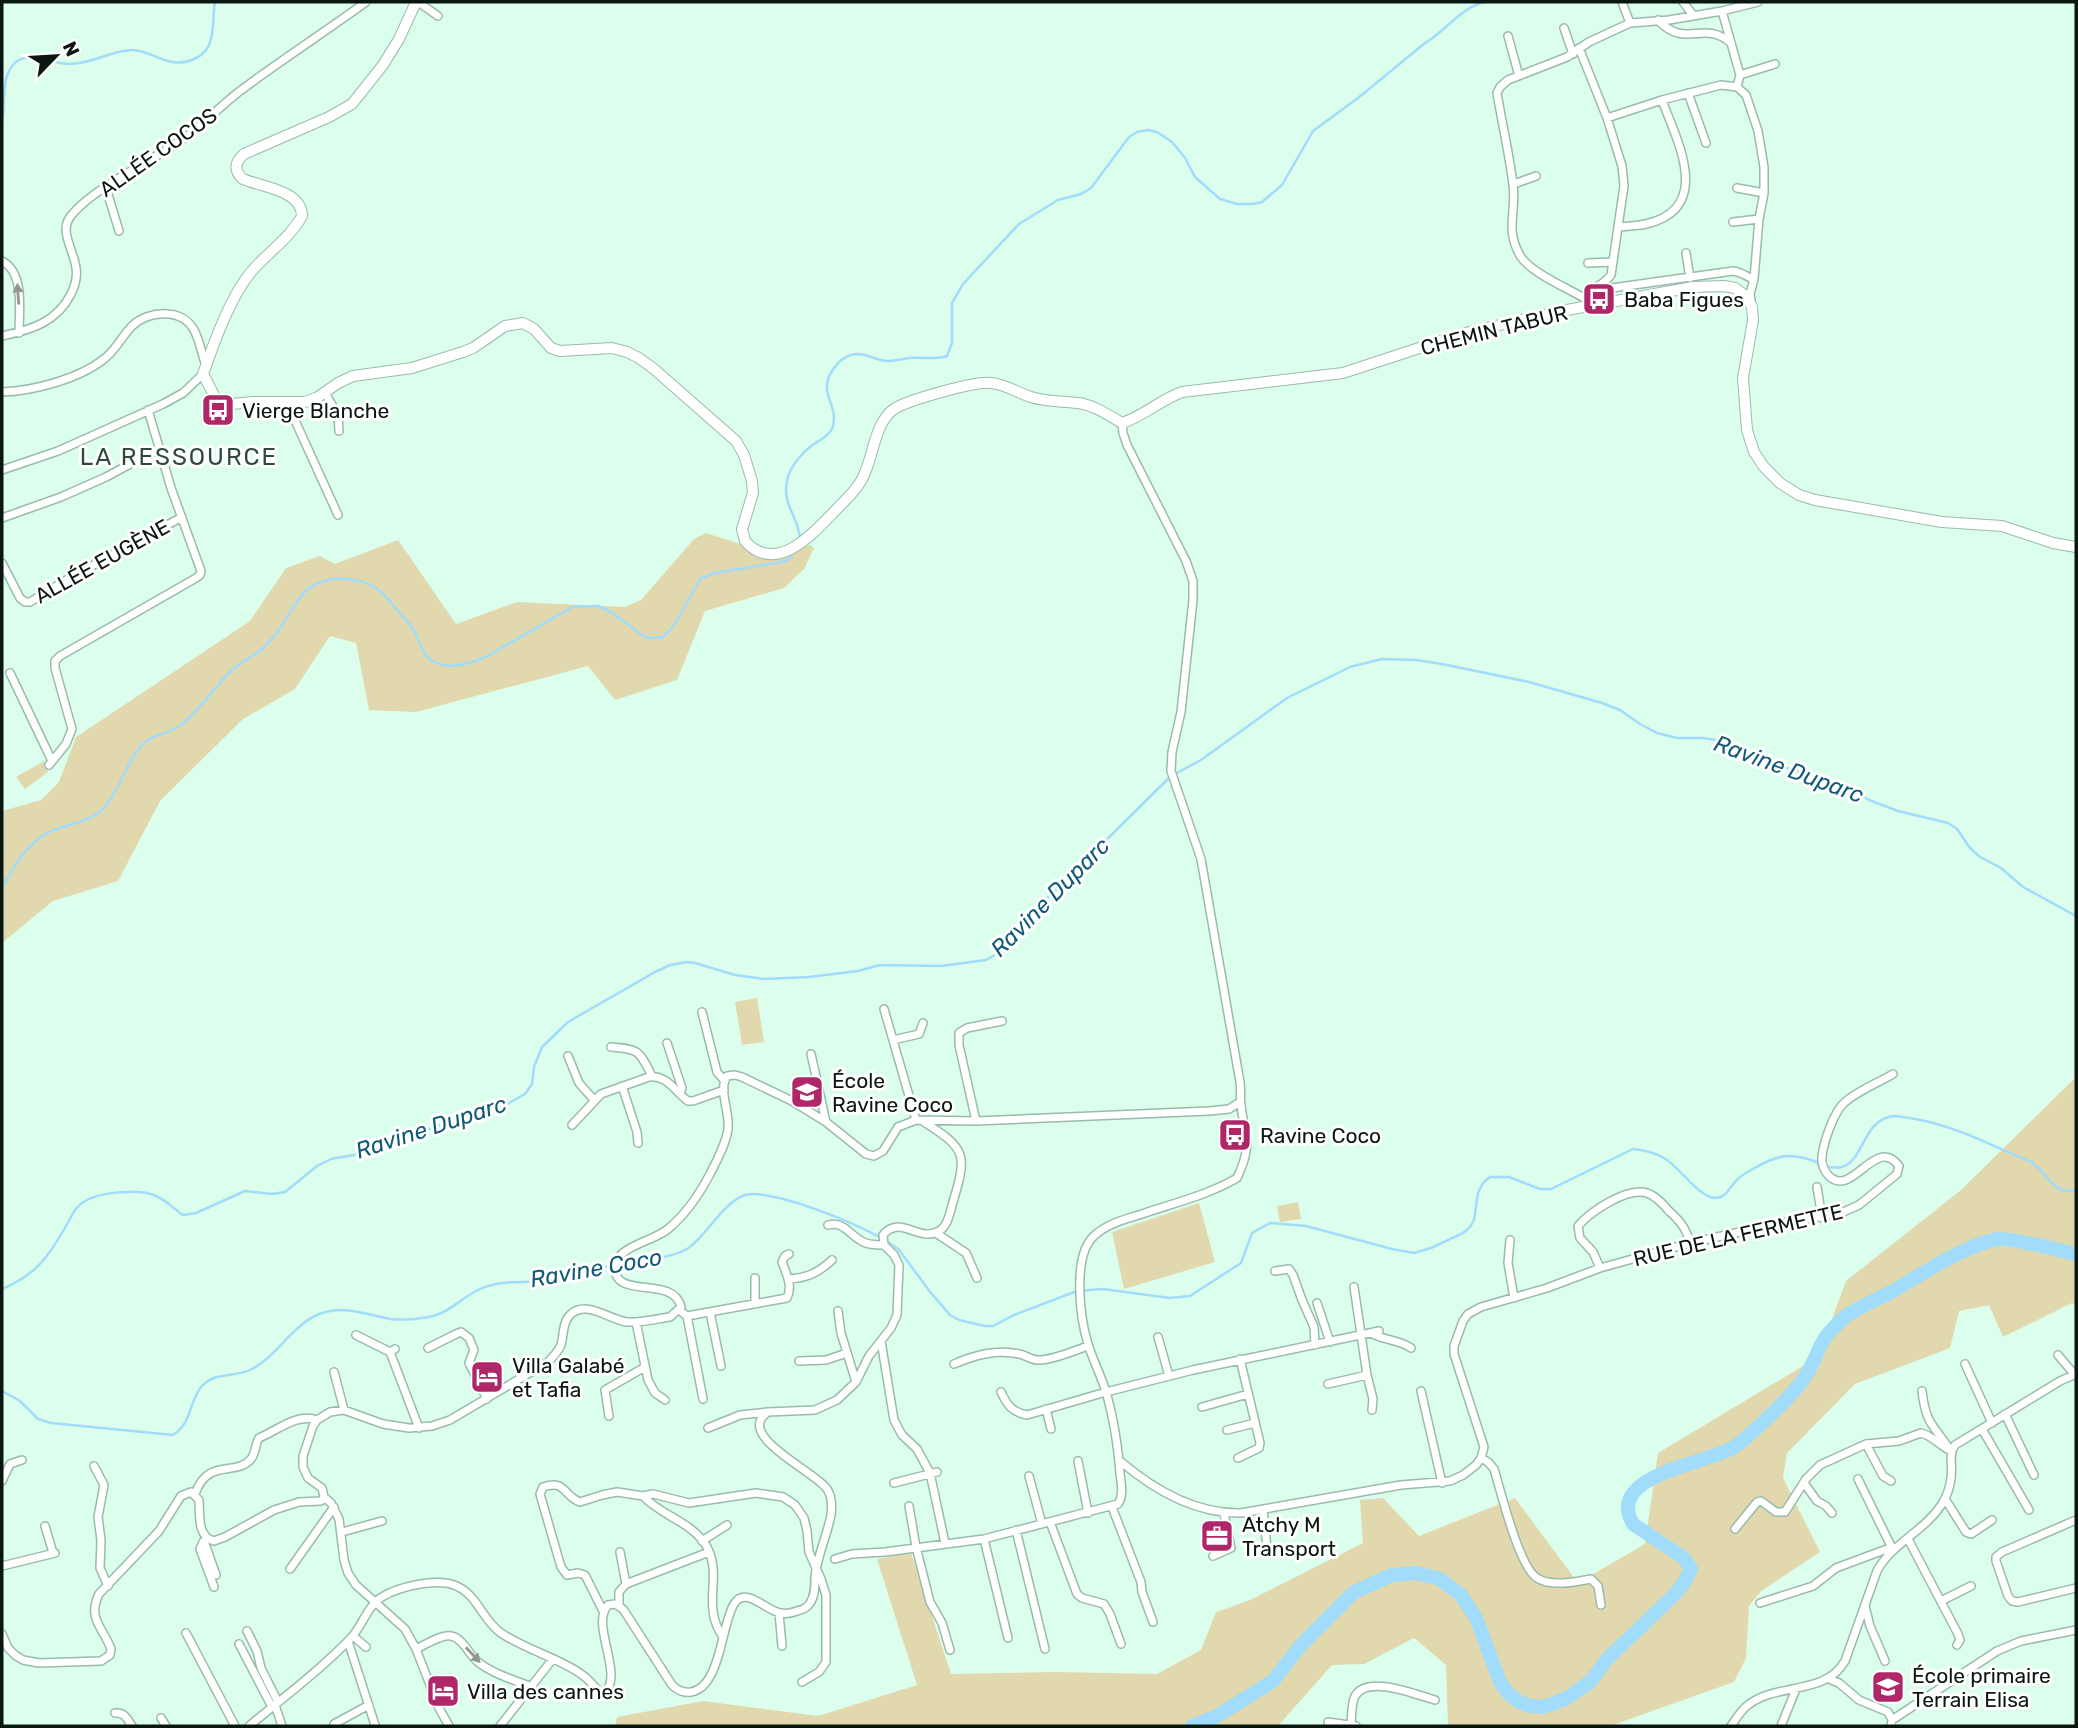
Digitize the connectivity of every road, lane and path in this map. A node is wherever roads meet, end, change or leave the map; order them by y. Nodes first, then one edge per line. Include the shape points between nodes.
1 (366, 2) edge
2 (417, 2) edge
3 (1622, 2) edge
4 (1683, 2) edge
5 (1758, 2) edge
6 (1722, 11) junction
7 (1693, 15) junction
8 (438, 16) dead end
9 (1658, 20) junction
10 (1630, 23) junction
11 (1564, 28) dead end
12 (1508, 36) dead end
13 (1731, 43) junction
14 (1576, 51) junction
15 (1775, 64) dead end
16 (1740, 75) junction
17 (1518, 76) junction
18 (1737, 87) junction
19 (1688, 93) junction
20 (1662, 100) junction
21 (1607, 118) junction
22 (1706, 143) dead end
23 (1536, 176) dead end
24 (1514, 184) junction
25 (106, 188) junction
26 (1737, 188) dead end
27 (1764, 193) junction
28 (1759, 219) junction
29 (1733, 222) dead end
30 (1618, 226) junction
31 (119, 231) dead end
32 (1686, 253) dead end
33 (2, 261) edge
34 (1614, 262) junction
35 (1588, 263) dead end
36 (1690, 278) junction
37 (1750, 278) junction
38 (1599, 287) junction
39 (1740, 292) junction
40 (1586, 302) junction
41 (1752, 307) junction
42 (19, 332) junction
43 (2, 336) edge
44 (205, 371) junction
45 (2, 392) edge
46 (325, 393) junction
47 (287, 403) junction
48 (148, 410) junction
49 (1122, 423) junction
50 (339, 432) dead end
51 (158, 449) junction
52 (2, 471) edge
53 (338, 515) dead end
54 (182, 517) junction
55 (2, 518) edge
56 (2076, 547) edge
57 (2, 563) edge
58 (10, 673) dead end
59 (884, 1009) dead end
60 (702, 1012) dead end
61 (1002, 1021) dead end
62 (923, 1023) dead end
63 (893, 1040) junction
64 (667, 1043) dead end
65 (611, 1047) dead end
66 (811, 1054) dead end
67 (568, 1056) dead end
68 (1893, 1074) dead end
69 (652, 1076) junction
70 (724, 1080) junction
71 (622, 1086) junction
72 (724, 1090) junction
73 (680, 1093) junction
74 (594, 1100) junction
75 (1240, 1101) junction
76 (919, 1120) junction
77 (976, 1121) junction
78 (826, 1122) junction
79 (572, 1125) dead end
80 (638, 1143) dead end
81 (1817, 1187) dead end
82 (1822, 1218) junction
83 (828, 1226) dead end
84 (936, 1233) junction
85 (1510, 1240) dead end
86 (1690, 1243) junction
87 (884, 1245) junction
88 (789, 1254) dead end
89 (832, 1260) dead end
90 (1600, 1268) junction
91 (1275, 1271) dead end
92 (755, 1278) dead end
93 (976, 1278) dead end
94 (788, 1279) junction
95 (1354, 1287) dead end
96 (1514, 1298) junction
97 (1317, 1303) dead end
98 (755, 1304) junction
99 (679, 1310) junction
100 (838, 1311) dead end
101 (710, 1312) junction
102 (687, 1316) junction
103 (636, 1322) junction
104 (356, 1335) dead end
105 (1360, 1335) junction
106 (1158, 1336) dead end
107 (881, 1341) junction
108 (1330, 1342) junction
109 (1088, 1346) junction
110 (1315, 1346) junction
111 (428, 1348) dead end
112 (1411, 1348) dead end
113 (847, 1353) junction
114 (2058, 1355) dead end
115 (1240, 1359) junction
116 (799, 1361) dead end
117 (954, 1364) dead end
118 (1965, 1364) dead end
119 (721, 1366) dead end
120 (645, 1367) junction
121 (334, 1372) dead end
122 (2075, 1374) edge
123 (1367, 1375) junction
124 (1169, 1376) junction
125 (856, 1382) junction
126 (1328, 1384) dead end
127 (1421, 1391) dead end
128 (1922, 1391) dead end
129 (1001, 1392) dead end
130 (1106, 1392) junction
131 (1248, 1394) junction
132 (487, 1399) junction
133 (703, 1399) dead end
134 (665, 1401) dead end
135 (1202, 1407) dead end
136 (1046, 1409) junction
137 (1372, 1409) dead end
138 (344, 1410) junction
139 (768, 1412) junction
140 (2005, 1415) junction
141 (609, 1416) dead end
142 (317, 1420) junction
143 (1255, 1423) junction
144 (1992, 1423) junction
145 (419, 1428) junction
146 (708, 1428) dead end
147 (1051, 1429) dead end
148 (1982, 1429) junction
149 (1227, 1430) dead end
150 (1866, 1444) junction
151 (1951, 1451) junction
152 (1238, 1458) dead end
153 (1481, 1458) junction
154 (22, 1460) dead end
155 (1078, 1461) dead end
156 (1119, 1461) junction
157 (94, 1465) dead end
158 (933, 1472) junction
159 (2034, 1475) dead end
160 (1029, 1476) dead end
161 (1858, 1479) dead end
162 (2, 1481) edge
163 (1891, 1481) dead end
164 (894, 1483) dead end
165 (1442, 1483) junction
166 (1804, 1483) junction
167 (195, 1494) junction
168 (643, 1496) junction
169 (324, 1497) junction
170 (1945, 1499) junction
171 (909, 1506) dead end
172 (334, 1507) junction
173 (1112, 1507) junction
174 (1263, 1510) junction
175 (2029, 1510) dead end
176 (1088, 1513) junction
177 (1224, 1513) junction
178 (1832, 1513) dead end
179 (1992, 1520) dead end
180 (2076, 1520) edge
181 (382, 1521) dead end
182 (1046, 1523) junction
183 (727, 1525) dead end
184 (45, 1526) dead end
185 (1735, 1529) dead end
186 (1016, 1530) junction
187 (342, 1532) junction
188 (984, 1539) junction
189 (1908, 1539) junction
190 (204, 1540) junction
191 (702, 1541) junction
192 (945, 1543) junction
193 (916, 1547) junction
194 (1267, 1548) dead end
195 (1893, 1550) junction
196 (620, 1552) dead end
197 (709, 1552) junction
198 (1213, 1556) dead end
199 (835, 1559) dead end
200 (2, 1566) edge
201 (816, 1568) junction
202 (290, 1569) dead end
203 (216, 1575) dead end
204 (626, 1584) junction
205 (108, 1586) junction
206 (1971, 1586) dead end
207 (214, 1587) dead end
208 (2076, 1588) edge
209 (376, 1601) junction
210 (1941, 1601) junction
211 (1760, 1602) dead end
212 (1865, 1604) junction
213 (619, 1605) junction
214 (1601, 1605) dead end
215 (603, 1611) junction
216 (779, 1613) junction
217 (1153, 1622) dead end
218 (2076, 1630) edge
219 (247, 1631) dead end
220 (186, 1633) dead end
221 (2, 1634) edge
222 (723, 1637) junction
223 (351, 1638) junction
224 (1008, 1638) dead end
225 (239, 1644) dead end
226 (1121, 1644) dead end
227 (1957, 1645) dead end
228 (782, 1646) dead end
229 (366, 1647) dead end
230 (416, 1648) junction
231 (1045, 1649) dead end
232 (950, 1650) dead end
233 (552, 1660) junction
234 (1885, 1661) dead end
235 (1829, 1679) junction
236 (802, 1682) dead end
237 (532, 1687) junction
238 (1796, 1689) junction
239 (1435, 1700) dead end
240 (275, 1705) junction
241 (369, 1705) junction
242 (115, 1713) dead end
243 (161, 1718) dead end
244 (1328, 1722) dead end
245 (1891, 1723) edge
246 (334, 1724) dead end
247 (375, 1724) dead end
248 (1354, 1725) edge
249 (132, 1726) edge
250 (166, 1726) edge
251 (236, 1726) edge
252 (249, 1726) edge
253 (282, 1726) edge
254 (450, 1726) edge
255 (501, 1726) edge
256 (1731, 1726) edge
257 (1782, 1726) edge

1 - 25 street, ALLÉE COCOS via 240,92 195,131
2 - 8 street
2 - 44 street via 383,65 352,104 238,159 237,174 292,198 302,216 237,292
3 - 10 street
4 - 7 street
5 - 6 street
6 - 7 street
6 - 13 street
7 - 9 street
9 - 10 street
9 - 13 street via 1680,35 1710,32
10 - 14 street
11 - 14 street
12 - 17 street
13 - 16 street
14 - 17 street
14 - 21 street
15 - 16 street
16 - 18 street
17 - 24 street via 1504,82 1497,93
18 - 19 street via 1721,85
18 - 27 street via 1746,95 1758,131
19 - 20 street
19 - 22 street
20 - 21 street
20 - 30 street via 1685,162 1685,189 1672,211 1661,218
21 - 30 street via 1624,174
23 - 24 street
24 - 40 street via 1511,222 1522,259
25 - 31 street
25 - 42 street, ALLÉE COCOS via 66,224 77,272 70,296 52,318
26 - 27 street
27 - 28 street
28 - 29 street
28 - 37 street
30 - 34 street
32 - 36 street
42 -> 33 street via 18,285 11,267
34 - 35 street
34 - 38 street via 1611,275
36 - 37 street via 1733,271
36 - 38 street
37 - 39 street
37 - 41 street
38 - 40 street via 1588,294
39 - 40 street, CHEMIN TABUR via 1712,285
39 - 41 street
40 - 49 street, CHEMIN TABUR via 1465,333 1343,373 1182,391
41 - 56 street via 1743,378 1747,430 1754,452 1780,483 1815,500 1942,522 2002,526
42 - 43 street, ALLÉE COCOS
44 - 45 street via 194,329 172,314 156,315 134,324 114,351 94,366 55,382
44 - 47 street via 221,405
44 - 48 street via 183,393
46 - 47 street via 305,402
46 - 49 street via 353,376 404,369 463,352 517,323 528,325 560,351 612,348 627,352 654,369 736,441 752,481 742,529 745,541 769,554 787,551 807,539 856,488 881,427 895,408 907,403 991,383 1051,402 1087,405
46 - 50 street via 338,415
47 - 53 street
48 - 51 street
48 - 52 street
49 - 75 street via 1127,445 1193,580 1188,656 1171,771 1201,859
51 - 54 street
51 - 55 street via 106,477
54 - 57 street, ALLÉE EUGÈNE via 30,602 20,598
54 - 58 street via 200,575 55,661 72,729 51,763
59 - 63 street
60 - 70 street via 717,1072
61 - 77 street via 959,1033
62 - 63 street via 919,1034
63 - 76 street
64 - 73 street
65 - 69 street via 638,1052
66 - 78 street
67 - 74 street via 579,1083
68 - 82 street, RUE DE LA FERMETTE via 1839,1109 1822,1156 1833,1180 1855,1176 1878,1158 1891,1159 1899,1166 1898,1174 1859,1205
69 - 71 street
69 - 73 street
70 - 72 street
70 - 78 street via 731,1074 743,1077
71 - 74 street
71 - 80 street
72 - 73 street via 694,1101
72 - 99 street via 727,1131 698,1194 668,1230 622,1253 615,1263 620,1281 671,1292 679,1300
74 - 79 street
75 - 77 street via 1229,1110 1216,1111
75 - 109 street via 1247,1139 1237,1178 1101,1230 1084,1249 1080,1285
76 - 77 street
76 - 78 street via 898,1126 883,1151 873,1156
76 - 84 street via 953,1144 962,1159 947,1219
81 - 82 street
82 - 86 street, RUE DE LA FERMETTE
83 - 87 street via 842,1226 861,1241
84 - 87 street via 901,1227 887,1230
84 - 93 street via 966,1253
85 - 96 street via 1508,1263
86 - 90 street, RUE DE LA FERMETTE
86 - 90 street via 1684,1226 1657,1199 1646,1192 1630,1194 1595,1210 1578,1226 1580,1238
87 - 107 street via 897,1258 900,1270 897,1315
88 - 94 street via 782,1262
89 - 94 street via 806,1278
90 - 96 street, RUE DE LA FERMETTE
91 - 110 street via 1289,1269 1293,1275 1314,1327
92 - 98 street
94 - 98 street via 787,1298
95 - 105 street
96 - 153 street, RUE DE LA FERMETTE via 1468,1314 1454,1346 1483,1441
97 - 108 street
98 - 101 street
99 - 102 street
99 - 103 street via 670,1317
100 - 113 street
101 - 102 street
101 - 119 street
102 - 133 street
103 - 120 street
103 - 132 street via 593,1310 577,1311 566,1321 554,1356
104 - 145 street via 392,1350
105 - 108 street
105 - 112 street via 1375,1332 1381,1339
105 - 123 street
106 - 124 street
107 - 125 street
107 - 158 street via 895,1424
108 - 110 street
109 - 117 street via 1042,1360 1017,1353 984,1353
109 - 130 street
110 - 115 street
111 - 132 street via 461,1332 466,1335 474,1350 470,1368
113 - 116 street
113 - 125 street
114 - 122 street
115 - 124 street
115 - 131 street
118 - 144 street
120 - 134 street via 654,1393
120 - 141 street via 605,1390
121 - 138 street
122 - 140 street
123 - 126 street
123 - 137 street
124 - 130 street
125 - 139 street via 837,1400 815,1410
127 - 165 street
128 - 151 street via 1930,1424
129 - 136 street via 1017,1413
130 - 136 street
130 - 156 street
131 - 135 street
131 - 143 street
132 - 145 street via 450,1420
136 - 147 street
138 - 142 street
138 - 145 street via 395,1426
139 - 146 street via 740,1415
139 - 201 street via 760,1422 763,1438 821,1483 830,1496 832,1512
140 - 144 street
140 - 159 street
142 - 167 street via 300,1418 259,1438 247,1463 208,1474
142 - 169 street via 302,1461 308,1478 322,1488
143 - 149 street
143 - 152 street via 1259,1448
144 - 148 street
148 - 151 street
148 - 175 street
150 - 151 street via 1899,1441 1921,1433
150 - 163 street
150 - 166 street via 1820,1465
151 - 170 street via 1952,1476
153 - 165 street via 1463,1475
153 - 214 street via 1494,1469 1520,1554 1531,1573 1546,1582 1591,1579 1600,1590
154 - 162 street via 10,1464
155 - 176 street
156 - 173 street via 1122,1496
156 - 177 street via 1157,1489
157 - 205 street via 104,1485 98,1517 100,1568
158 - 164 street
158 - 192 street
160 - 182 street
161 - 195 street
165 - 174 street via 1401,1485
166 - 178 street
166 - 185 street via 1785,1512 1757,1502
167 - 190 street via 200,1500
167 - 205 street via 181,1496 159,1531
168 - 191 street
168 - 201 street via 689,1503 747,1493 783,1497 802,1513
168 - 215 street via 617,1492 580,1502 561,1486 541,1490 561,1567 567,1575 585,1575
169 - 172 street
169 - 190 street via 274,1510 218,1540
170 - 179 street via 1966,1532 1971,1534
170 - 189 street
171 - 193 street
172 - 187 street
172 - 202 street
173 - 176 street
173 - 217 street
174 - 177 street
174 - 194 street
176 - 182 street
177 - 198 street via 1231,1548
180 - 208 street via 2002,1552 1996,1560 2009,1599 2015,1602
181 - 187 street
182 - 186 street
182 - 226 street via 1077,1594 1104,1604
183 - 191 street
184 - 200 street via 54,1553
186 - 188 street
186 - 231 street
187 - 209 street via 348,1573
188 - 192 street
188 - 224 street
189 - 195 street
189 - 210 street
190 - 203 street
190 - 207 street via 200,1549
191 - 197 street
192 - 193 street
193 - 199 street
193 - 232 street via 930,1602
195 - 211 street via 1843,1565 1813,1586
195 - 212 street via 1882,1561
196 - 204 street
197 - 204 street
197 - 222 street via 712,1616
201 - 216 street via 808,1606
201 - 236 street via 826,1595 826,1662
204 - 213 street via 618,1592
205 - 221 street via 94,1607 111,1649 101,1661 23,1660 8,1648
206 - 210 street
209 - 223 street
209 - 230 street via 405,1629
209 - 233 street via 417,1585 454,1585 469,1595 491,1626
210 - 227 street via 1958,1634
212 - 234 street
212 - 235 street via 1845,1661
213 - 215 street via 611,1604
213 - 222 street via 672,1685 683,1692 697,1690 709,1679
215 - 233 street via 609,1689 600,1692 581,1674
216 - 222 street via 742,1597 734,1603
216 - 228 street
218 - 245 street via 1997,1651
219 - 240 street
220 - 251 street
223 - 229 street
223 - 240 street
223 - 241 street
225 - 240 street
230 -> 237 street via 453,1636 487,1669
230 - 254 street
233 - 237 street
235 - 238 street
235 - 245 street via 1859,1700 1888,1712
237 - 255 street
238 - 256 street via 1754,1702
238 - 257 street
239 - 248 street via 1371,1686 1354,1698
240 - 252 street
240 - 253 street
241 - 246 street
241 - 247 street
242 - 249 street via 125,1715
243 - 250 street
244 - 248 street

